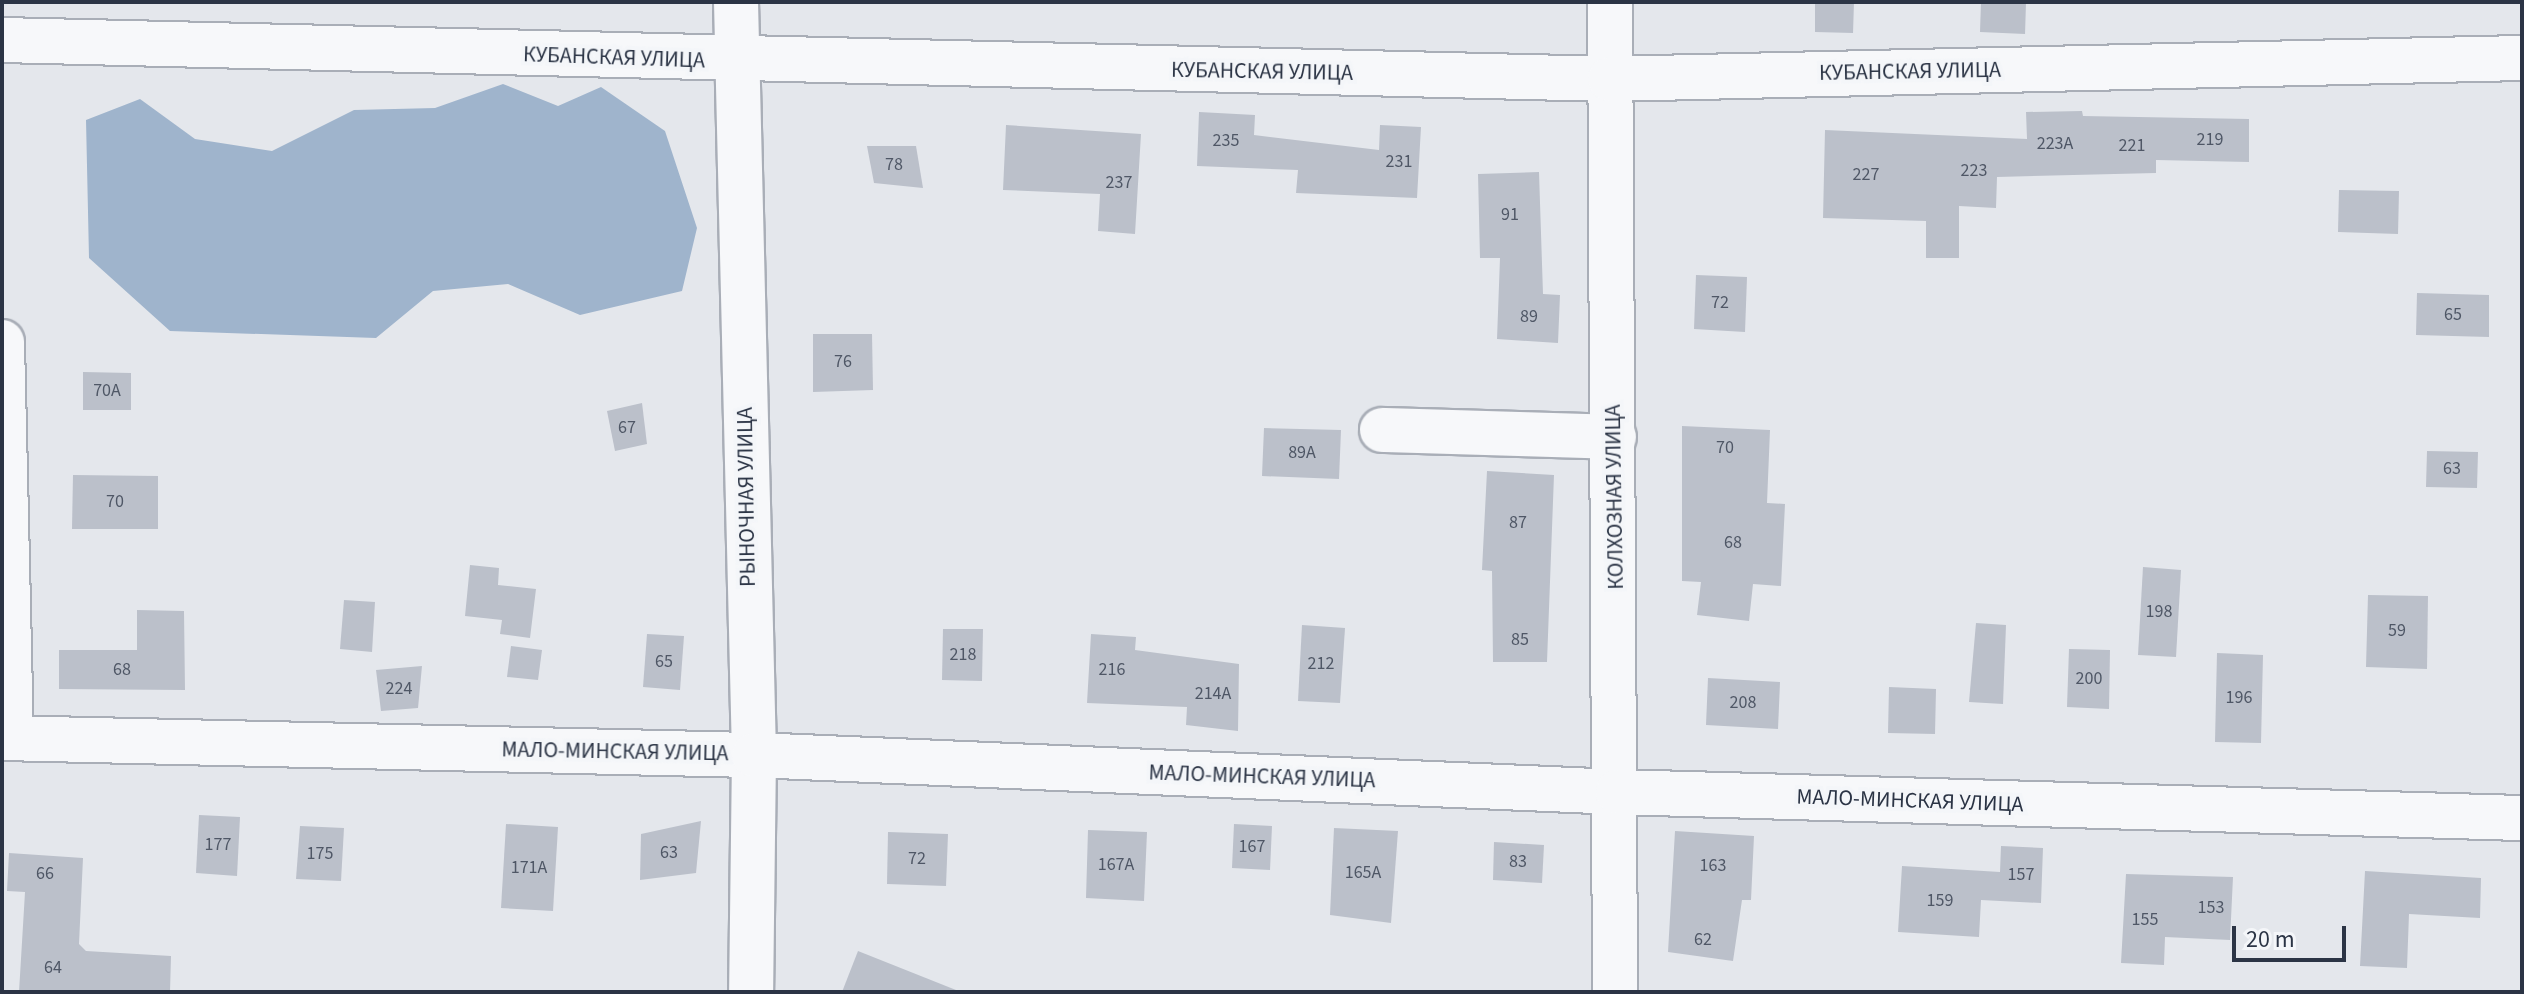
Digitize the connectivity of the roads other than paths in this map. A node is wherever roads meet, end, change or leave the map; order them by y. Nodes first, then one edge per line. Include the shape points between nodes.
1 (736, 2) edge
2 (1610, 2) edge
3 (2, 40) edge
4 (2522, 58) edge
5 (736, 62) junction
6 (1610, 79) junction
7 (2, 342) edge
8 (1382, 430) dead end
9 (1614, 437) junction
10 (7, 738) edge
11 (754, 755) junction
12 (1618, 792) junction
13 (2522, 818) edge
14 (751, 992) edge
15 (1615, 992) edge

1 - 5 street, РЫНОЧНАЯ УЛИЦА
2 - 6 street, КОЛХОЗНАЯ УЛИЦА
3 - 5 street, КУБАНСКАЯ УЛИЦА
4 - 6 street, КУБАНСКАЯ УЛИЦА
5 - 6 street, КУБАНСКАЯ УЛИЦА
5 - 11 street, РЫНОЧНАЯ УЛИЦА
6 - 9 street, КОЛХОЗНАЯ УЛИЦА
7 - 10 street
8 - 9 street
9 - 12 street, КОЛХОЗНАЯ УЛИЦА
10 - 11 street, МАЛО-МИНСКАЯ УЛИЦА
11 - 12 street, МАЛО-МИНСКАЯ УЛИЦА
11 - 14 street, РЫНОЧНАЯ УЛИЦА
12 - 13 street, МАЛО-МИНСКАЯ УЛИЦА
12 - 15 street, КОЛХОЗНАЯ УЛИЦА

